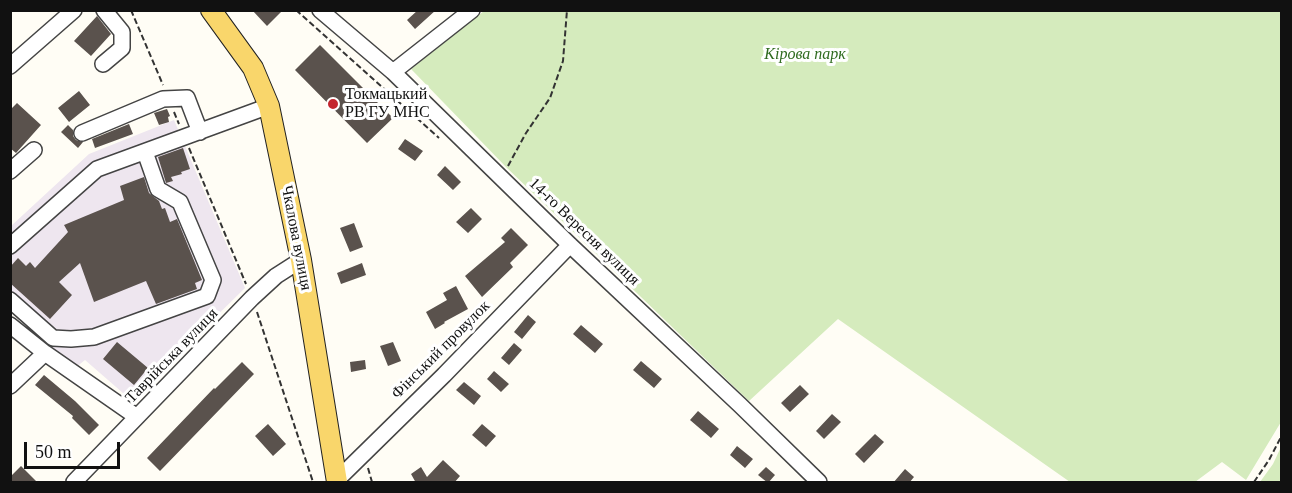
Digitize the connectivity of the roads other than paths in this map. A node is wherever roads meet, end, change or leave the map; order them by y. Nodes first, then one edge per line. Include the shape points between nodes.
1 (74, 10) edge
2 (104, 10) edge
3 (211, 10) edge
4 (320, 10) edge
5 (472, 10) edge
6 (103, 64) dead end
7 (10, 66) edge
8 (393, 72) junction
9 (269, 106) junction
10 (82, 133) dead end
11 (192, 134) junction
12 (34, 150) dead end
13 (145, 152) junction
14 (10, 171) edge
15 (570, 244) junction
16 (10, 246) edge
17 (301, 260) junction
18 (10, 300) edge
19 (10, 325) edge
20 (45, 353) junction
21 (10, 386) edge
22 (137, 417) junction
23 (337, 481) edge
24 (74, 483) edge
25 (819, 483) edge

1 - 7 street
2 - 6 street via 122,32 122,48
3 - 9 main road, Чкалова вулиця via 253,68
4 - 8 street, 14-го Вересня вулиця
5 - 8 street
8 - 15 street, 14-го Вересня вулиця
9 - 11 street
9 - 17 main road, Чкалова вулиця
10 - 11 street via 163,99 187,98
11 - 13 street
12 - 14 street
13 - 16 street via 97,169
13 - 18 street via 158,189 180,202 213,280 207,296 94,337 71,339 53,338
15 - 23 street, Фінський провулок
15 - 25 street, 14-го Вересня вулиця
17 - 22 street, Таврійська вулиця via 252,298
17 - 23 main road, Чкалова вулиця
19 - 20 street
20 - 21 street
20 - 22 street
22 - 24 street, Таврійська вулиця

